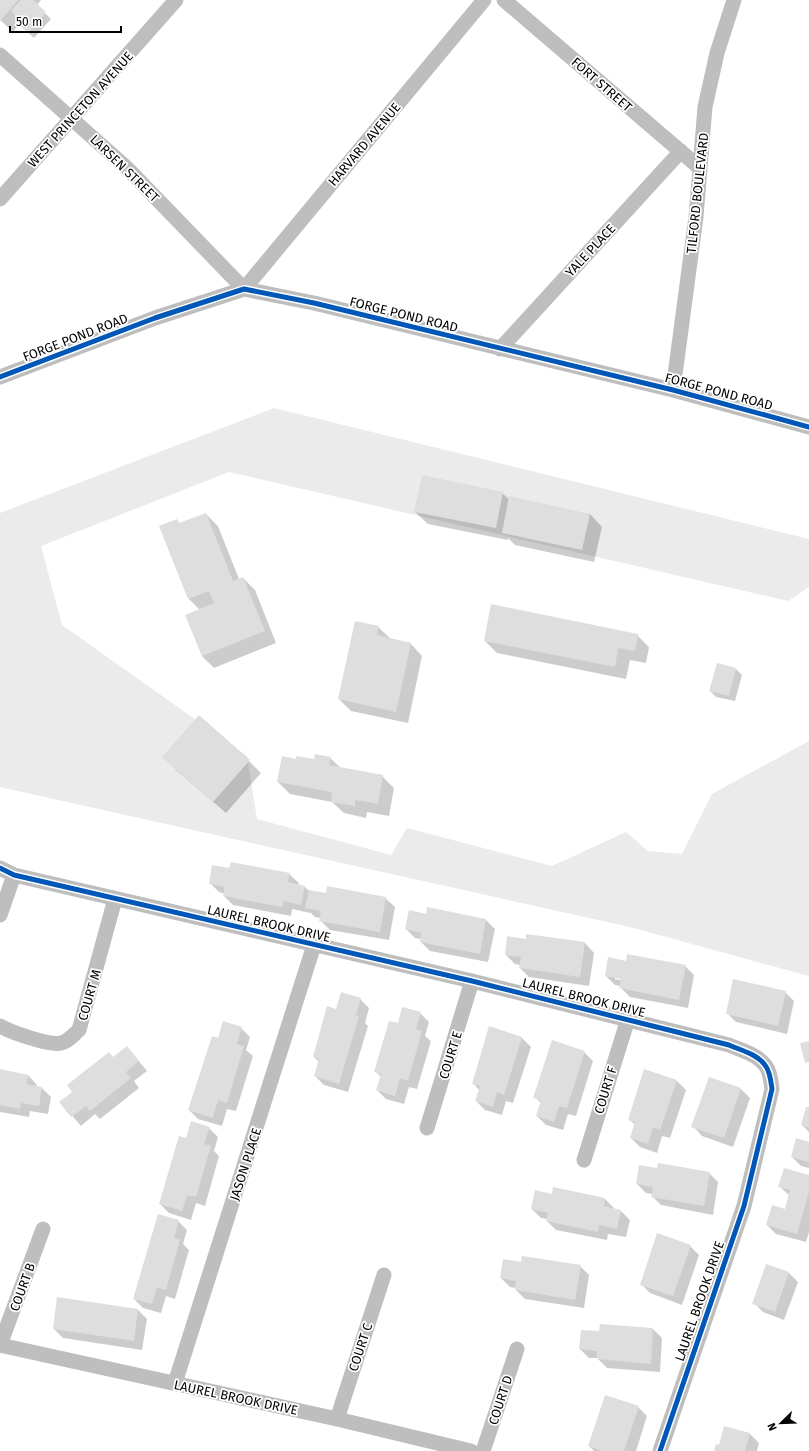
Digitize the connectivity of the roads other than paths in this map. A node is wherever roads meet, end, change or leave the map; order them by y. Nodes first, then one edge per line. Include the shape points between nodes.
1 (176, 0) edge
2 (484, 0) edge
3 (504, 0) edge
4 (734, 0) edge
5 (0, 55) edge
6 (72, 119) junction
7 (681, 151) junction
8 (700, 168) junction
9 (0, 199) edge
10 (244, 289) junction
11 (500, 349) junction
12 (0, 377) edge
13 (673, 390) junction
14 (809, 427) edge
15 (0, 868) edge
16 (14, 875) junction
17 (115, 899) junction
18 (0, 915) edge
19 (314, 945) junction
20 (472, 981) junction
21 (628, 1019) junction
22 (0, 1026) edge
23 (427, 1128) dead end
24 (584, 1160) dead end
25 (43, 1229) dead end
26 (384, 1275) dead end
27 (0, 1345) edge
28 (517, 1349) dead end
29 (175, 1383) junction
30 (337, 1419) junction
31 (471, 1451) edge
32 (483, 1451) edge
33 (660, 1451) edge

1 - 6 street, WEST PRINCETON AVENUE
2 - 10 street, HARVARD AVENUE
3 - 7 street, FORT STREET
4 - 8 street, TILFORD BOULEVARD via 717,53 705,107
5 - 6 street, LARSEN STREET
6 - 9 street, WEST PRINCETON AVENUE
6 - 10 street, LARSEN STREET via 127,168
7 - 8 street, FORT STREET
7 - 11 street, YALE PLACE
8 - 13 street, TILFORD BOULEVARD
10 - 11 street, FORGE POND ROAD via 314,303
10 - 12 street, FORGE POND ROAD via 155,318
11 - 13 street, FORGE POND ROAD
13 - 14 street, FORGE POND ROAD
15 - 16 street, LAUREL BROOK DRIVE
16 - 17 street, LAUREL BROOK DRIVE
16 - 18 street
17 - 19 street, LAUREL BROOK DRIVE
17 - 22 street, COURT M via 79,1030 63,1043 55,1044
19 - 20 street, LAUREL BROOK DRIVE
19 - 29 street, JASON PLACE
20 - 21 street, LAUREL BROOK DRIVE
20 - 23 street, COURT E
21 - 24 street, COURT F
21 - 33 street, LAUREL BROOK DRIVE via 729,1045 751,1054 765,1064 772,1089 744,1206
25 - 27 street, COURT B
26 - 30 street, COURT C
27 - 29 street, LAUREL BROOK DRIVE
28 - 32 street, COURT D
29 - 30 street, LAUREL BROOK DRIVE
30 - 31 street, LAUREL BROOK DRIVE

